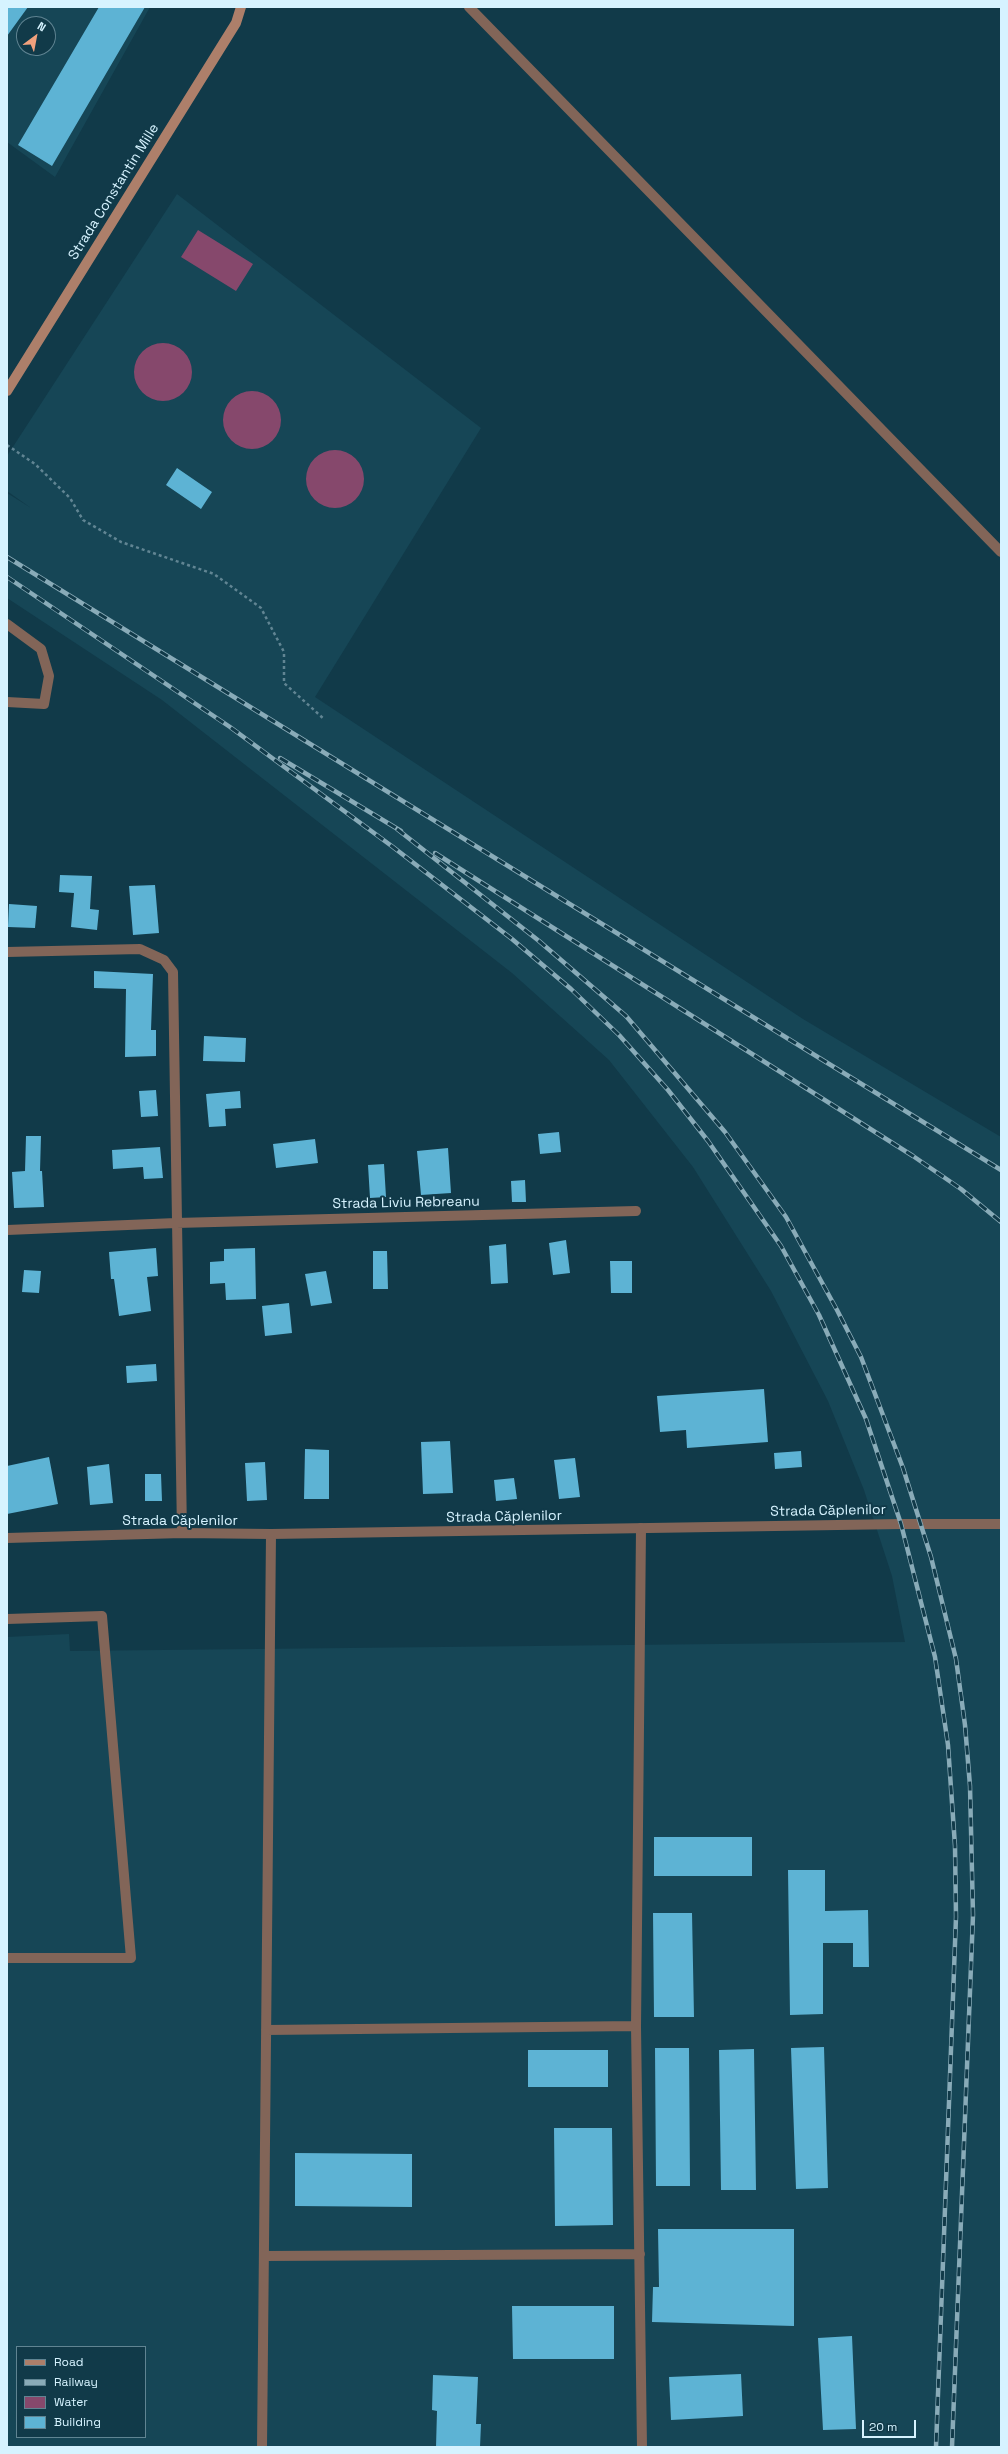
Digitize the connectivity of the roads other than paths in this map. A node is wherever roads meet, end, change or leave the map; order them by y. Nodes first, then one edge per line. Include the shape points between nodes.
1 (241, 7) edge
2 (246, 7) edge
3 (469, 7) edge
4 (236, 23) junction
5 (7, 391) edge
6 (1001, 552) edge
7 (7, 624) edge
8 (7, 702) edge
9 (7, 952) edge
10 (636, 1211) dead end
11 (176, 1223) junction
12 (7, 1230) edge
13 (1001, 1524) edge
14 (641, 1528) junction
15 (182, 1533) junction
16 (271, 1534) junction
17 (7, 1538) edge
18 (7, 1619) edge
19 (7, 1958) edge
20 (636, 2026) junction
21 (266, 2030) junction
22 (640, 2254) junction
23 (264, 2256) junction
24 (262, 2447) edge
25 (642, 2447) edge

1 - 4 main road, Strada Constantin Mille
2 - 4 street
3 - 6 street
4 - 5 main road, Strada Constantin Mille
7 - 8 street via 41,649 50,676 44,704
9 - 11 street via 140,949 164,960 173,972
10 - 11 street, Strada Liviu Rebreanu
11 - 12 street, Strada Liviu Rebreanu
11 - 15 street
13 - 14 street, Strada Căplenilor
14 - 16 street, Strada Căplenilor
14 - 20 street
15 - 16 street, Strada Căplenilor
15 - 17 street, Strada Căplenilor
16 - 21 street
18 - 19 street via 102,1616 131,1958
20 - 21 street
20 - 22 street
21 - 23 street
22 - 23 street
22 - 25 street
23 - 24 street

